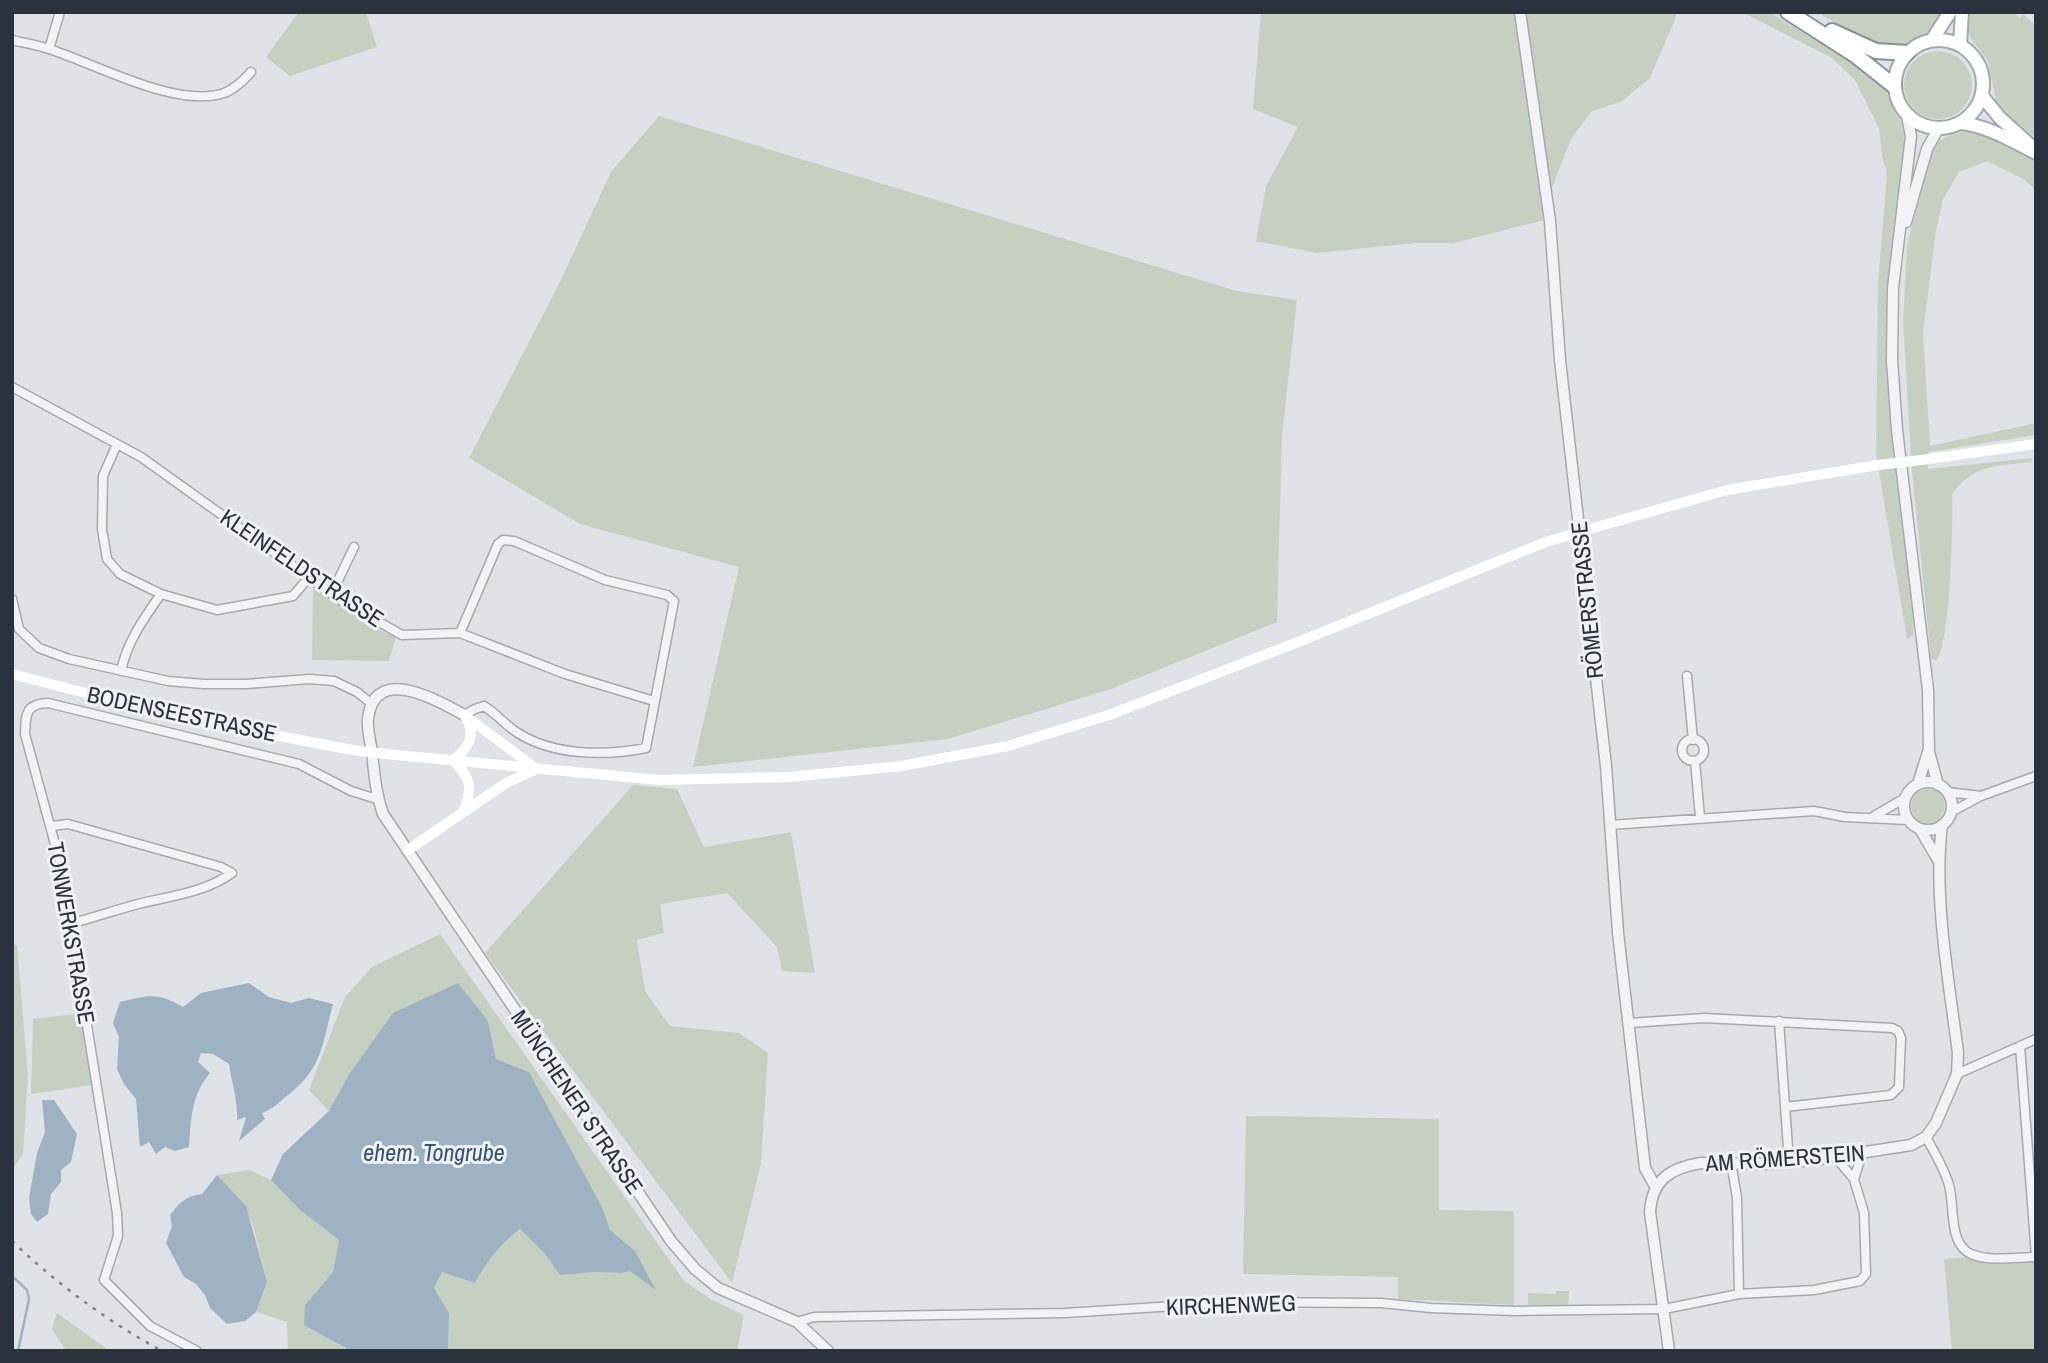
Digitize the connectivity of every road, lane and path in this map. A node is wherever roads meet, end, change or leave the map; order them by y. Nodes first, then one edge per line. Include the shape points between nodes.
1 (60, 12) edge
2 (1520, 12) edge
3 (1788, 12) edge
4 (1800, 12) edge
5 (1950, 12) edge
6 (1962, 12) edge
7 (12, 40) edge
8 (1932, 40) junction
9 (1960, 45) junction
10 (49, 49) junction
11 (1907, 53) junction
12 (251, 72) dead end
13 (1894, 86) junction
14 (1982, 96) junction
15 (1907, 116) junction
16 (1961, 123) junction
17 (1938, 129) junction
18 (2036, 152) edge
19 (1899, 246) junction
20 (12, 387) edge
21 (117, 444) junction
22 (2036, 444) edge
23 (354, 547) dead end
24 (309, 577) junction
25 (332, 593) junction
26 (161, 594) junction
27 (12, 599) edge
28 (460, 633) junction
29 (121, 671) junction
30 (12, 674) edge
31 (1687, 676) dead end
32 (654, 701) junction
33 (372, 704) junction
34 (464, 715) junction
35 (1693, 740) junction
36 (1928, 752) junction
37 (453, 760) junction
38 (1695, 761) junction
39 (538, 769) junction
40 (2036, 776) edge
41 (1918, 784) junction
42 (1938, 785) junction
43 (1947, 792) junction
44 (1981, 796) junction
45 (1905, 798) junction
46 (377, 799) junction
47 (464, 811) junction
48 (1951, 812) junction
49 (1700, 817) junction
50 (1872, 817) junction
51 (1908, 820) junction
52 (1610, 825) junction
53 (1942, 825) junction
54 (52, 826) junction
55 (1920, 829) junction
56 (408, 850) junction
57 (1938, 860) junction
58 (74, 923) junction
59 (1779, 1021) junction
60 (1629, 1023) junction
61 (2036, 1039) edge
62 (2020, 1046) junction
63 (1957, 1074) junction
64 (1785, 1107) junction
65 (1926, 1137) junction
66 (1862, 1154) junction
67 (1836, 1158) junction
68 (1731, 1162) junction
69 (1789, 1162) junction
70 (1854, 1179) junction
71 (1656, 1186) junction
72 (2036, 1257) edge
73 (1739, 1294) junction
74 (1664, 1309) junction
75 (797, 1322) junction
76 (197, 1351) edge
77 (828, 1351) edge
78 (1669, 1351) edge

1 - 10 street
2 - 52 street, RÖMERSTRASSE via 1550,221 1560,360
3 - 13 highway
4 - 11 highway via 1877,51
5 - 8 main road
6 - 9 main road
7 - 10 street
8 - 9 main road
8 - 11 main road
9 - 14 main road via 1980,67
10 - 12 street via 154,88 188,95 219,95
11 - 13 main road
13 - 15 main road
14 - 16 main road
14 - 18 main road
15 - 17 main road
15 - 19 street via 1911,136
16 - 17 main road
16 - 18 main road via 1975,124
17 - 19 street via 1927,149
19 - 36 street via 1892,360 1928,690
20 - 21 street, KLEINFELDSTRASSE
21 - 24 street, KLEINFELDSTRASSE
21 - 26 street via 103,476 107,559 120,574
22 - 39 main road, BODENSEESTRASSE, bridge via 1727,490 1600,526 1546,542 1121,711 1008,746 902,766 790,776 660,780
23 - 25 street
24 - 25 street, KLEINFELDSTRASSE
24 - 26 street via 293,596 217,610
25 - 28 street, KLEINFELDSTRASSE via 402,635
26 - 29 street via 140,623
27 - 29 street via 19,629 39,648
28 - 32 street, KLEINFELDSTRASSE via 565,674
28 - 32 street via 498,544 514,541 605,580 667,595 674,601
29 - 33 street via 204,684 334,681
30 - 37 main road, BODENSEESTRASSE, bridge via 171,715 352,750
31 - 35 street
32 - 34 street via 646,748 628,752 567,750 536,742 484,706
33 - 34 street via 388,691 414,691
33 - 46 street via 368,722
34 - 37 main road via 470,743
34 - 39 main road
35 - 38 street via 1703,751
35 - 38 street via 1684,744 1682,751
36 - 41 street
36 - 42 street
37 - 39 main road, BODENSEESTRASSE
37 - 47 main road via 469,783
38 - 49 street
39 - 47 main road via 506,783
40 - 44 street
41 - 42 street
41 - 45 street
42 - 43 street
43 - 44 street
43 - 48 street
44 - 48 street
45 - 50 street
45 - 51 street
46 - 54 street, TONWERKSTRASSE via 299,764 37,703 29,709 26,734
46 - 56 street, MÜNCHENER STRASSE
47 - 56 main road
48 - 53 street
49 - 50 street via 1814,811
49 - 52 street
50 - 51 street
51 - 55 street
52 - 60 street, RÖMERSTRASSE
53 - 55 street
53 - 57 street
54 - 58 street, TONWERKSTRASSE
54 - 58 street via 68,824 232,873 219,883 183,895
55 - 57 street
56 - 75 street, MÜNCHENER STRASSE via 671,1241 718,1288
57 - 63 street
58 - 76 street, TONWERKSTRASSE via 75,956 117,1213 118,1236 104,1280 150,1326
59 - 60 street via 1704,1018
59 - 64 street
59 - 64 street via 1892,1028 1901,1038 1899,1087 1891,1095
60 - 71 street, RÖMERSTRASSE via 1646,1168
61 - 62 street
62 - 63 street
62 - 72 street
63 - 65 street
64 - 69 street
65 - 66 street, AM RÖMERSTEIN via 1911,1145
65 - 72 street via 1950,1187 1961,1247 1986,1257
66 - 67 street, AM RÖMERSTEIN
66 - 70 street
67 - 69 street, AM RÖMERSTEIN
67 - 70 street
68 - 69 street, AM RÖMERSTEIN
68 - 71 street, AM RÖMERSTEIN via 1690,1165 1667,1175
68 - 73 street via 1737,1198
70 - 73 street, KIRCHENWEG via 1864,1213 1864,1278 1814,1290
71 - 74 street via 1650,1212
73 - 74 street, KIRCHENWEG
74 - 75 street, KIRCHENWEG via 1514,1311 1237,1302 1065,1312 814,1317
74 - 78 street
75 - 77 street, MÜNCHENER STRASSE

